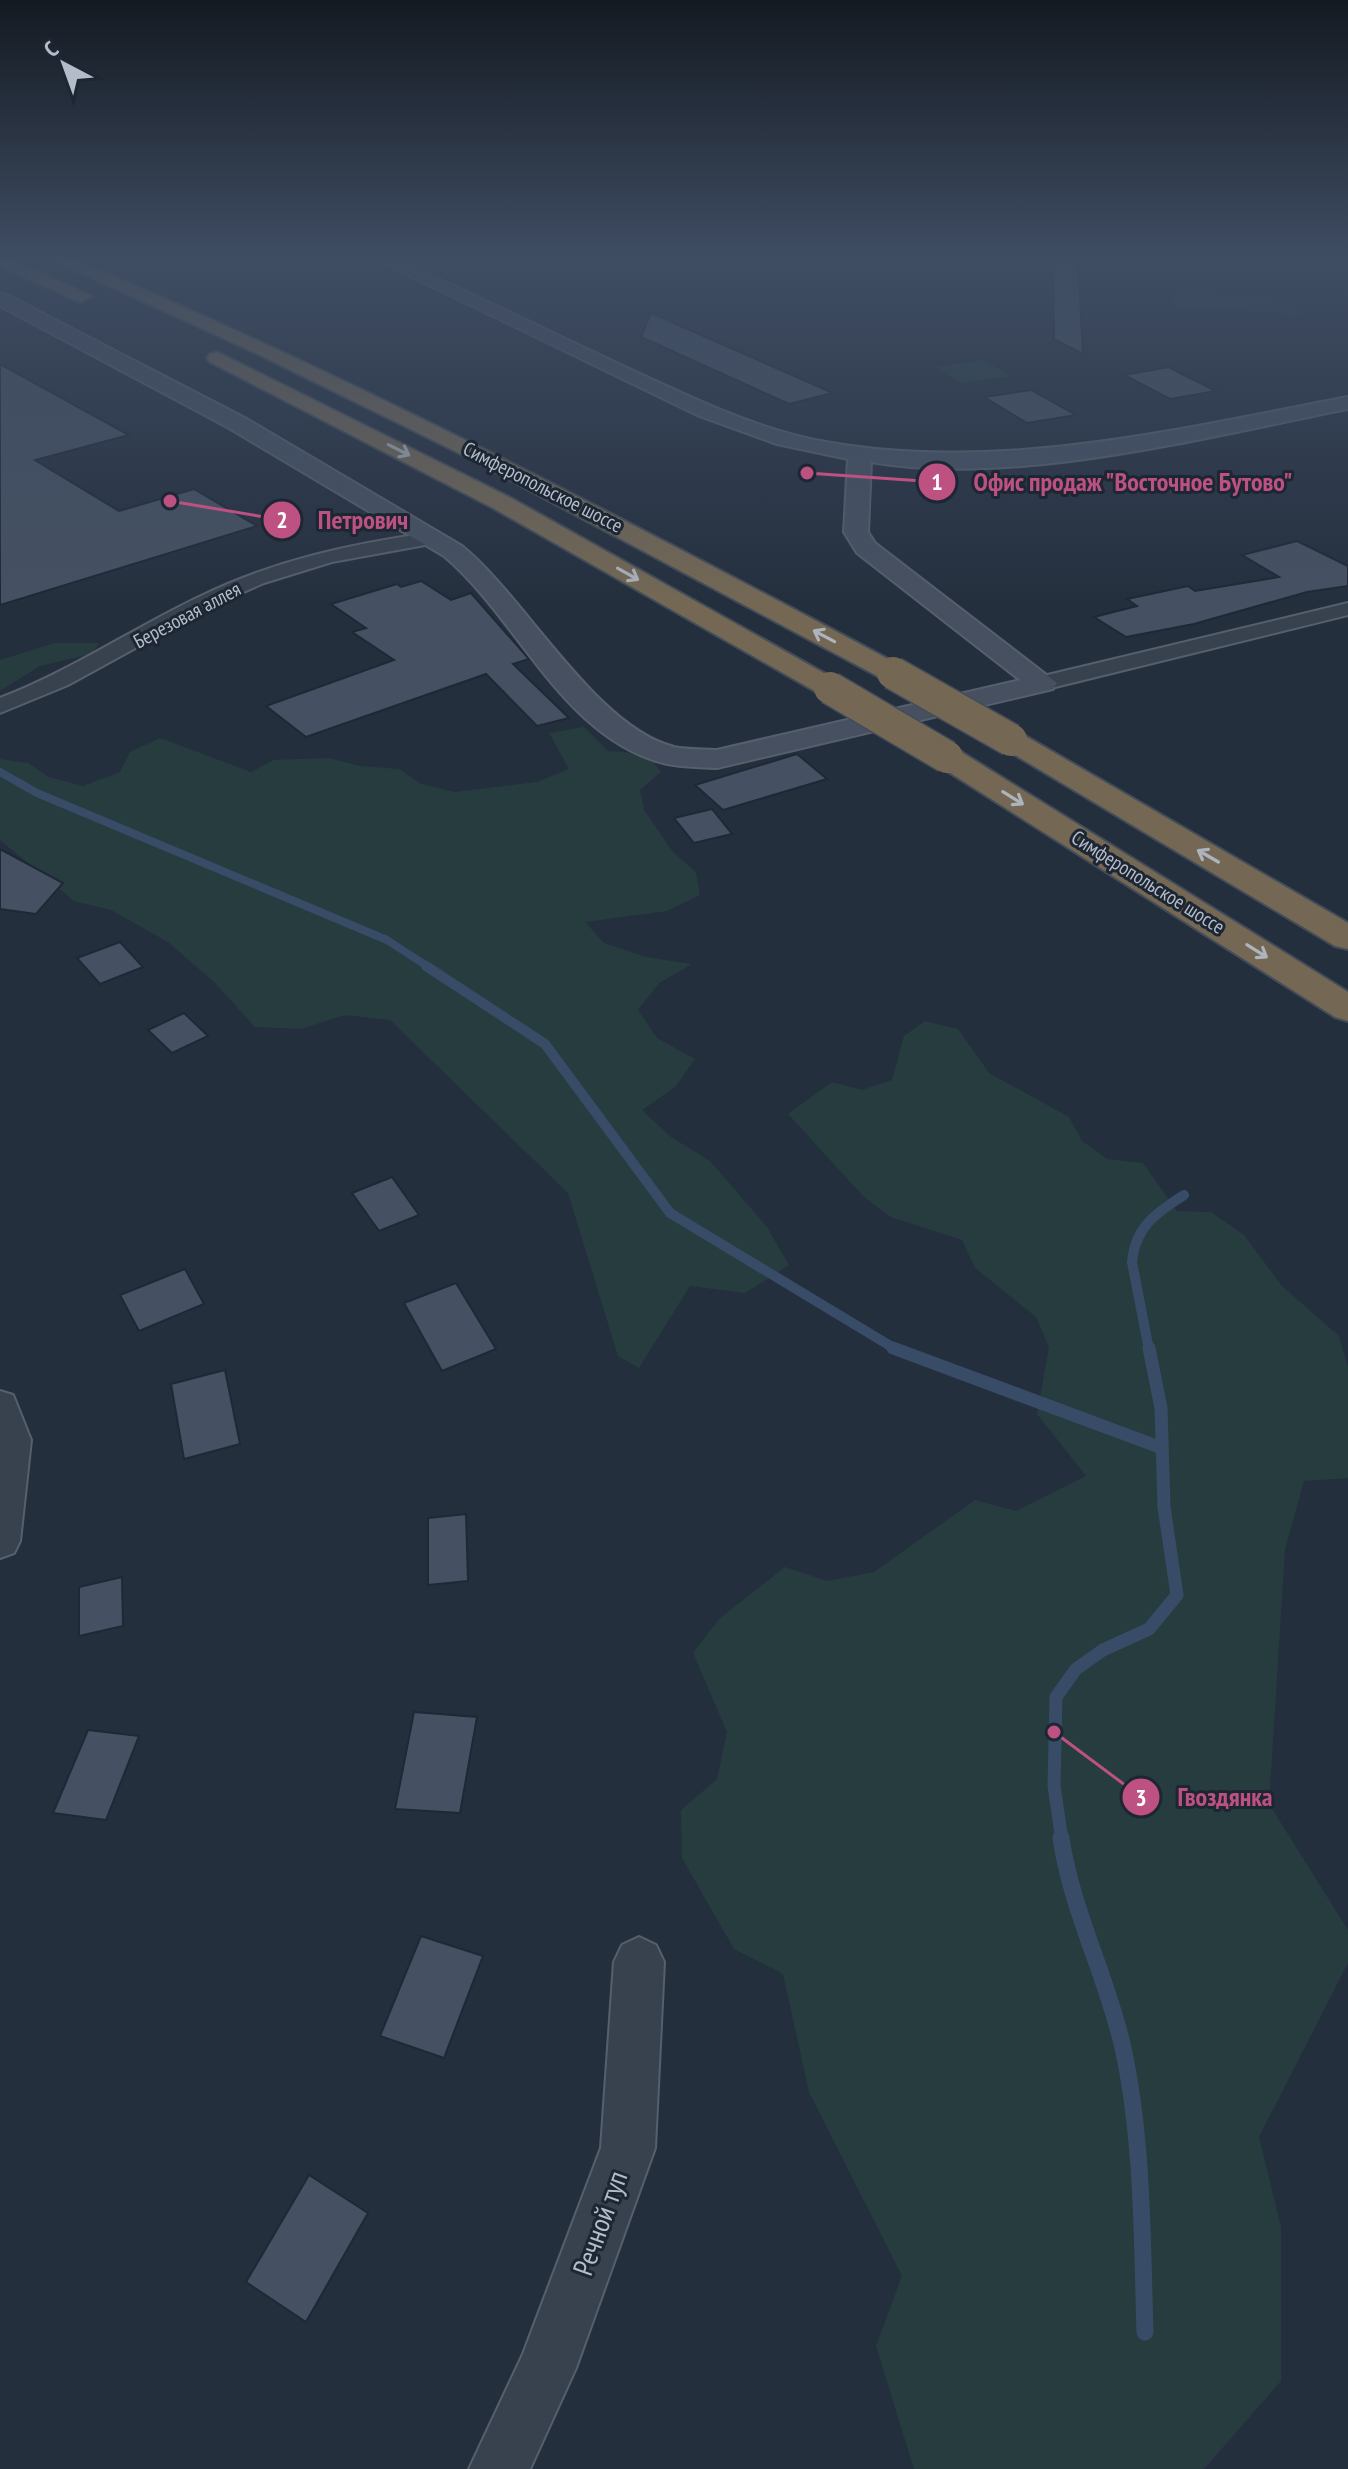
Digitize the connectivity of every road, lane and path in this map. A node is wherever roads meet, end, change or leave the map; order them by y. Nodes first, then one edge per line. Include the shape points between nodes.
1 (140, 372) edge
2 (243, 372) edge
3 (318, 372) edge
4 (624, 372) edge
5 (1348, 403) edge
6 (860, 454) junction
7 (429, 539) junction
8 (1348, 609) edge
9 (1043, 683) junction
10 (0, 706) edge
11 (1348, 938) edge
12 (1348, 1009) edge
13 (0, 1406) edge
14 (0, 1541) edge
15 (639, 1962) dead end
16 (499, 2469) edge

1 - 7 street via 380,505
2 -> 12 highway, Симферопольское шоссе, bridge via 502,503 830,688
11 -> 3 highway, Симферопольское шоссе, bridge via 893,673 552,489
4 - 6 street via 721,418 814,447
5 - 6 street via 1030,457 948,460
6 - 9 street via 856,532 866,548
7 - 9 street via 472,565 542,654 619,728 659,752 682,758 717,759 801,742
7 - 10 street, Березовая аллея via 338,554 234,588 116,652
8 - 9 street
13 - 14 street via 12,1440
15 - 16 street, Речной туп via 628,2148 547,2368

